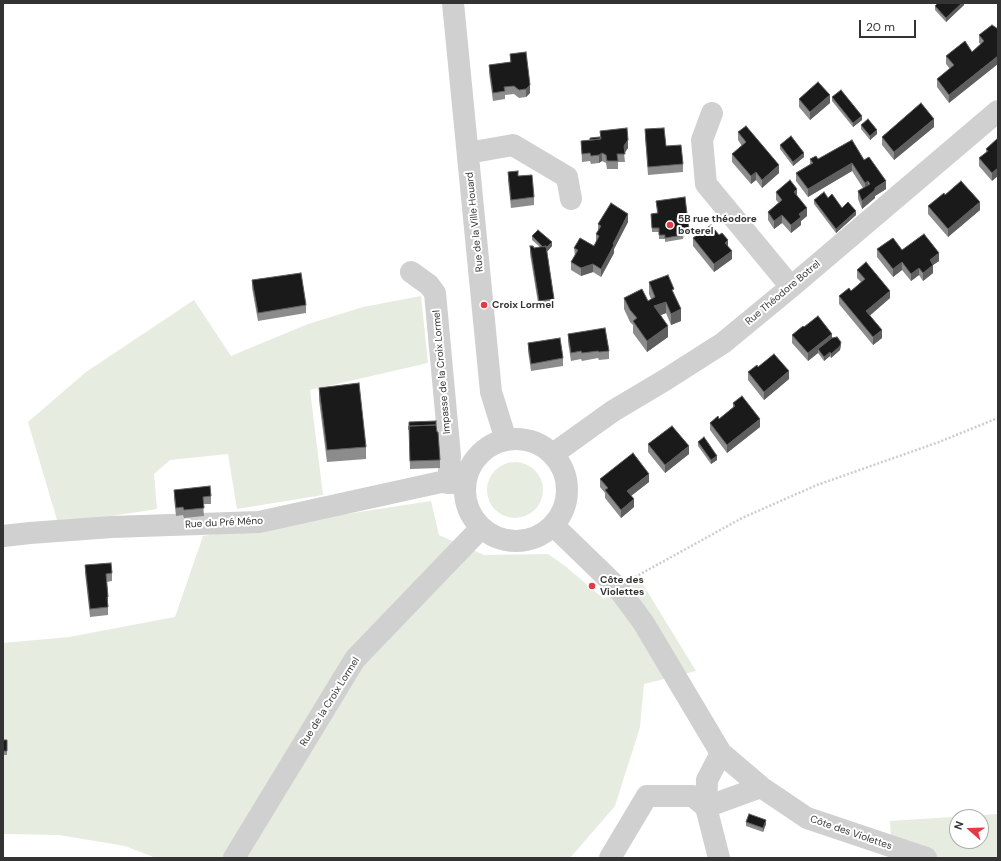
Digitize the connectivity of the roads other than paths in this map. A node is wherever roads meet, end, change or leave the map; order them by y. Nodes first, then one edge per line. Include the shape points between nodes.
1 (453, 3) edge
2 (998, 111) edge
3 (712, 113) dead end
4 (468, 153) junction
5 (571, 199) dead end
6 (411, 272) dead end
7 (791, 287) junction
8 (506, 440) junction
9 (552, 454) junction
10 (456, 484) junction
11 (553, 525) junction
12 (481, 528) junction
13 (3, 536) edge
14 (721, 753) junction
15 (761, 787) junction
16 (706, 807) junction
17 (234, 858) edge
18 (610, 858) edge
19 (719, 858) edge
20 (926, 858) edge

1 - 4 street, Rue de la Ville Houard
2 - 7 street, Rue Théodore Botrel
3 - 7 street via 702,140 706,184
4 - 5 street via 513,145 567,177
4 - 8 street, Rue de la Ville Houard via 491,392
6 - 10 street, Impasse de la Croix Lormel via 429,285 435,293 450,456
7 - 9 street, Rue Théodore Botrel via 723,343 613,411
8 - 9 street via 523,439 539,444
8 - 10 street via 491,446 478,456
9 - 11 street via 562,468 567,483 566,500 561,515
10 - 12 street via 466,500 471,515
10 - 13 street, Rue du Pré Méno via 441,482 260,522 112,527
11 - 12 street via 537,537 523,541 508,541 494,537
11 - 14 street, Côte des Violettes via 617,587 643,622
12 - 17 street, Rue de la Croix Lormel via 355,659
14 - 15 street, Côte des Violettes
14 - 16 street via 707,780
15 - 16 street
15 - 20 street, Côte des Violettes via 807,818
16 - 18 street via 693,796 646,796
16 - 19 street

